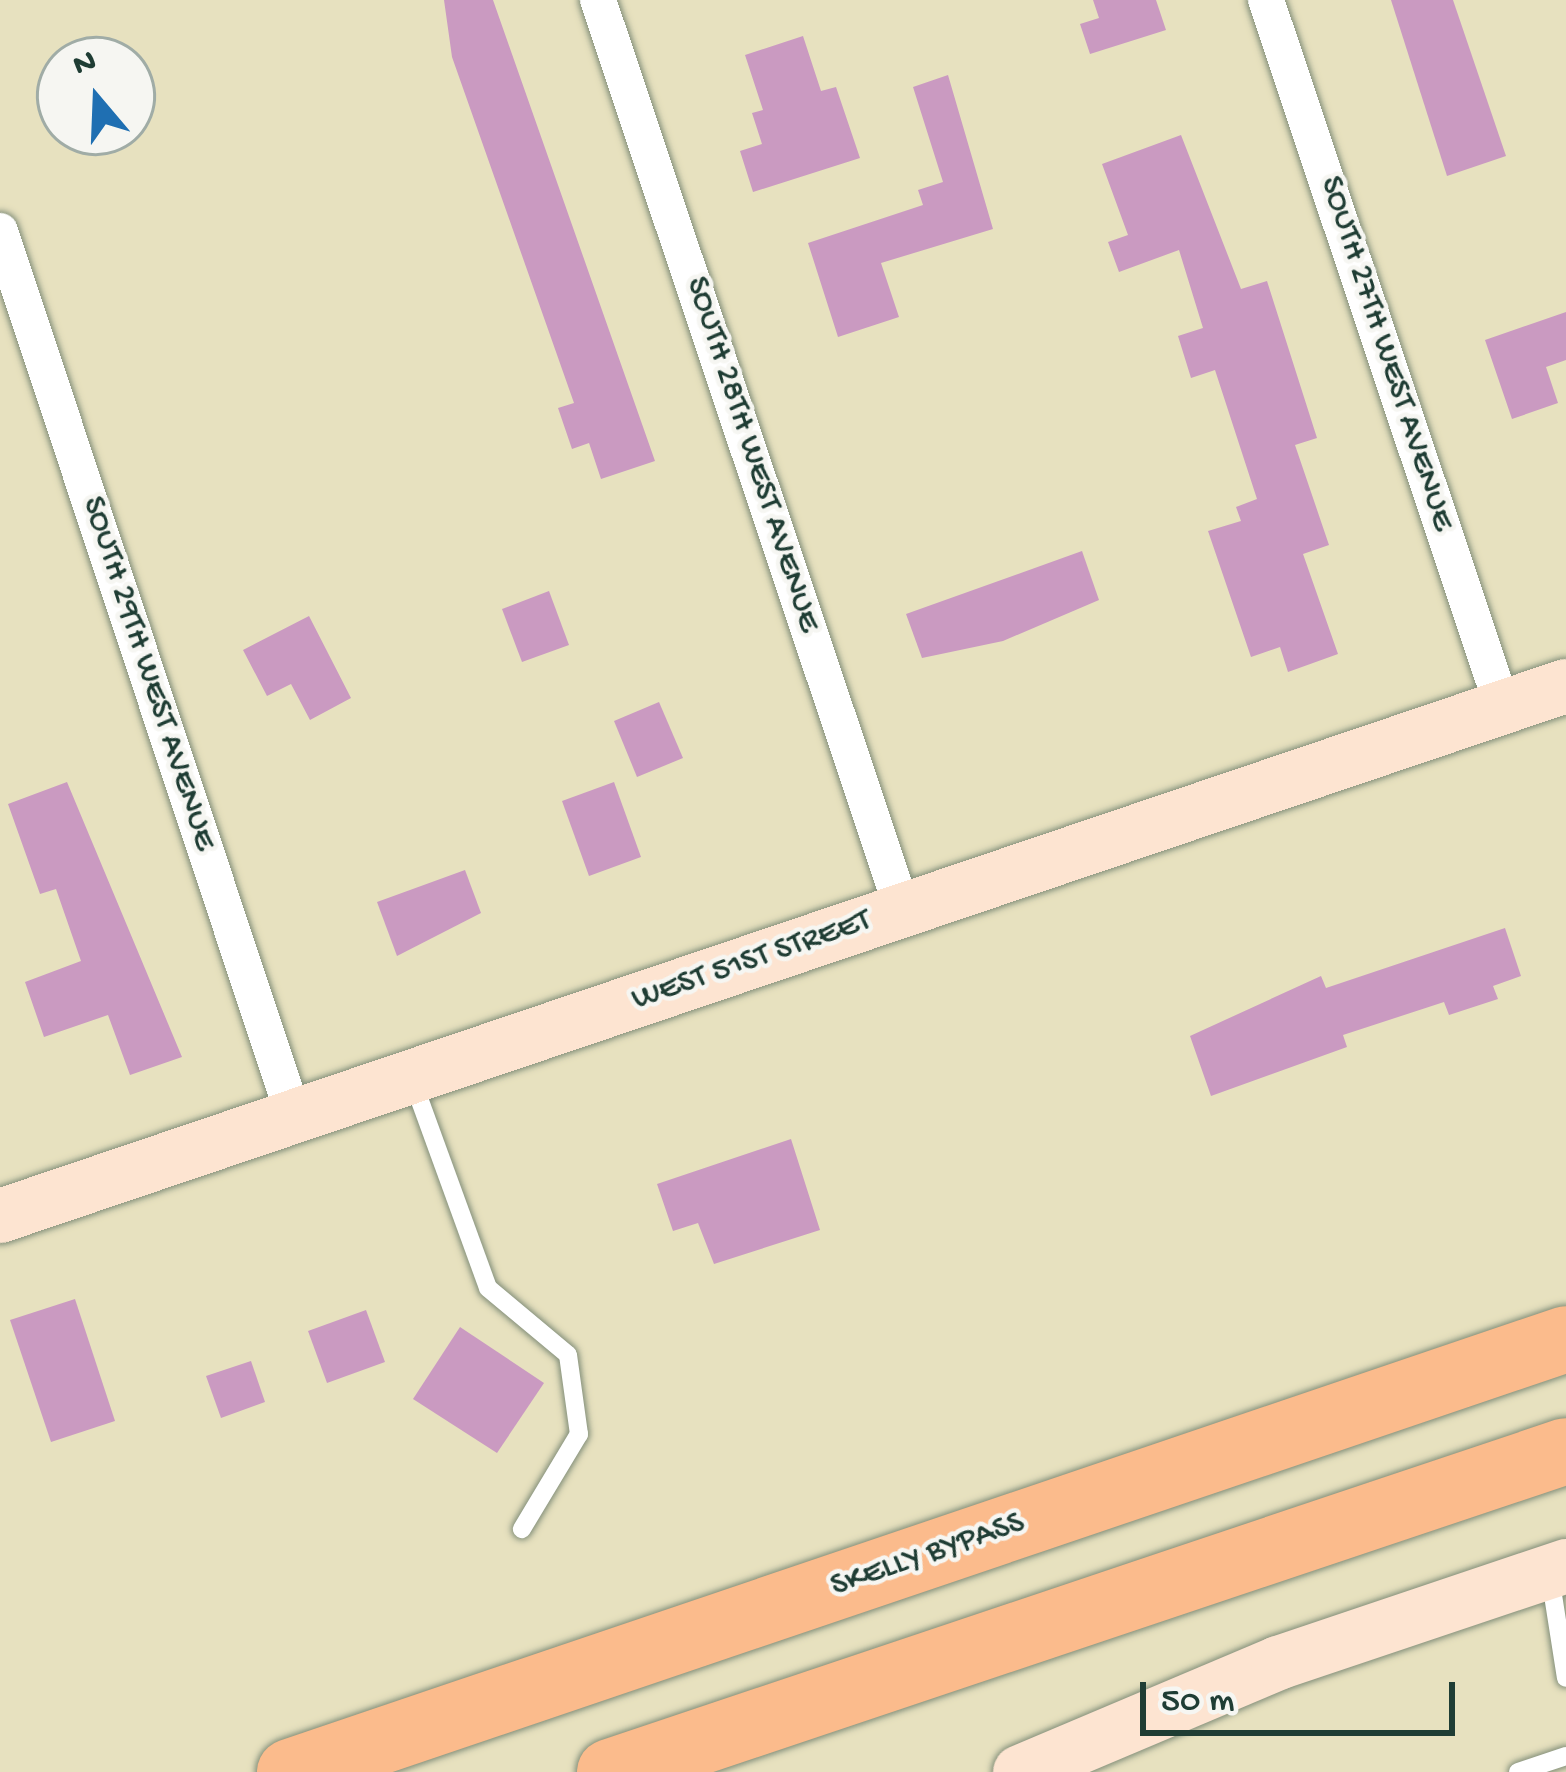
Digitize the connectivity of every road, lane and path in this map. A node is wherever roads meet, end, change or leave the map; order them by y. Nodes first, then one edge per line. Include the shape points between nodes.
1 (598, 0) edge
2 (1266, 0) edge
3 (0, 231) edge
4 (1566, 686) edge
5 (1503, 708) junction
6 (903, 911) junction
7 (412, 1078) junction
8 (294, 1118) junction
9 (0, 1216) edge
10 (1566, 1339) edge
11 (1566, 1451) edge
12 (522, 1529) dead end
13 (1558, 1568) edge
14 (1566, 1678) edge
15 (852, 1690) junction
16 (1566, 1756) edge
17 (1055, 1765) edge
18 (290, 1772) edge
19 (610, 1772) edge
20 (668, 1772) edge
21 (1518, 1772) edge

1 - 6 street, SOUTH 28TH WEST AVENUE
2 - 5 street, SOUTH 27TH WEST AVENUE
3 - 8 street, SOUTH 29TH WEST AVENUE
4 - 5 street, WEST 51ST STREET
5 - 6 street, WEST 51ST STREET
6 - 7 street, WEST 51ST STREET
7 - 8 street, WEST 51ST STREET
7 - 12 lane via 488,1288 568,1355 579,1434
8 - 9 street, WEST 51ST STREET
10 - 18 highway, SKELLY BYPASS
11 - 15 highway
13 - 14 lane
13 - 17 street
15 - 19 highway
15 - 20 highway
16 - 21 lane

